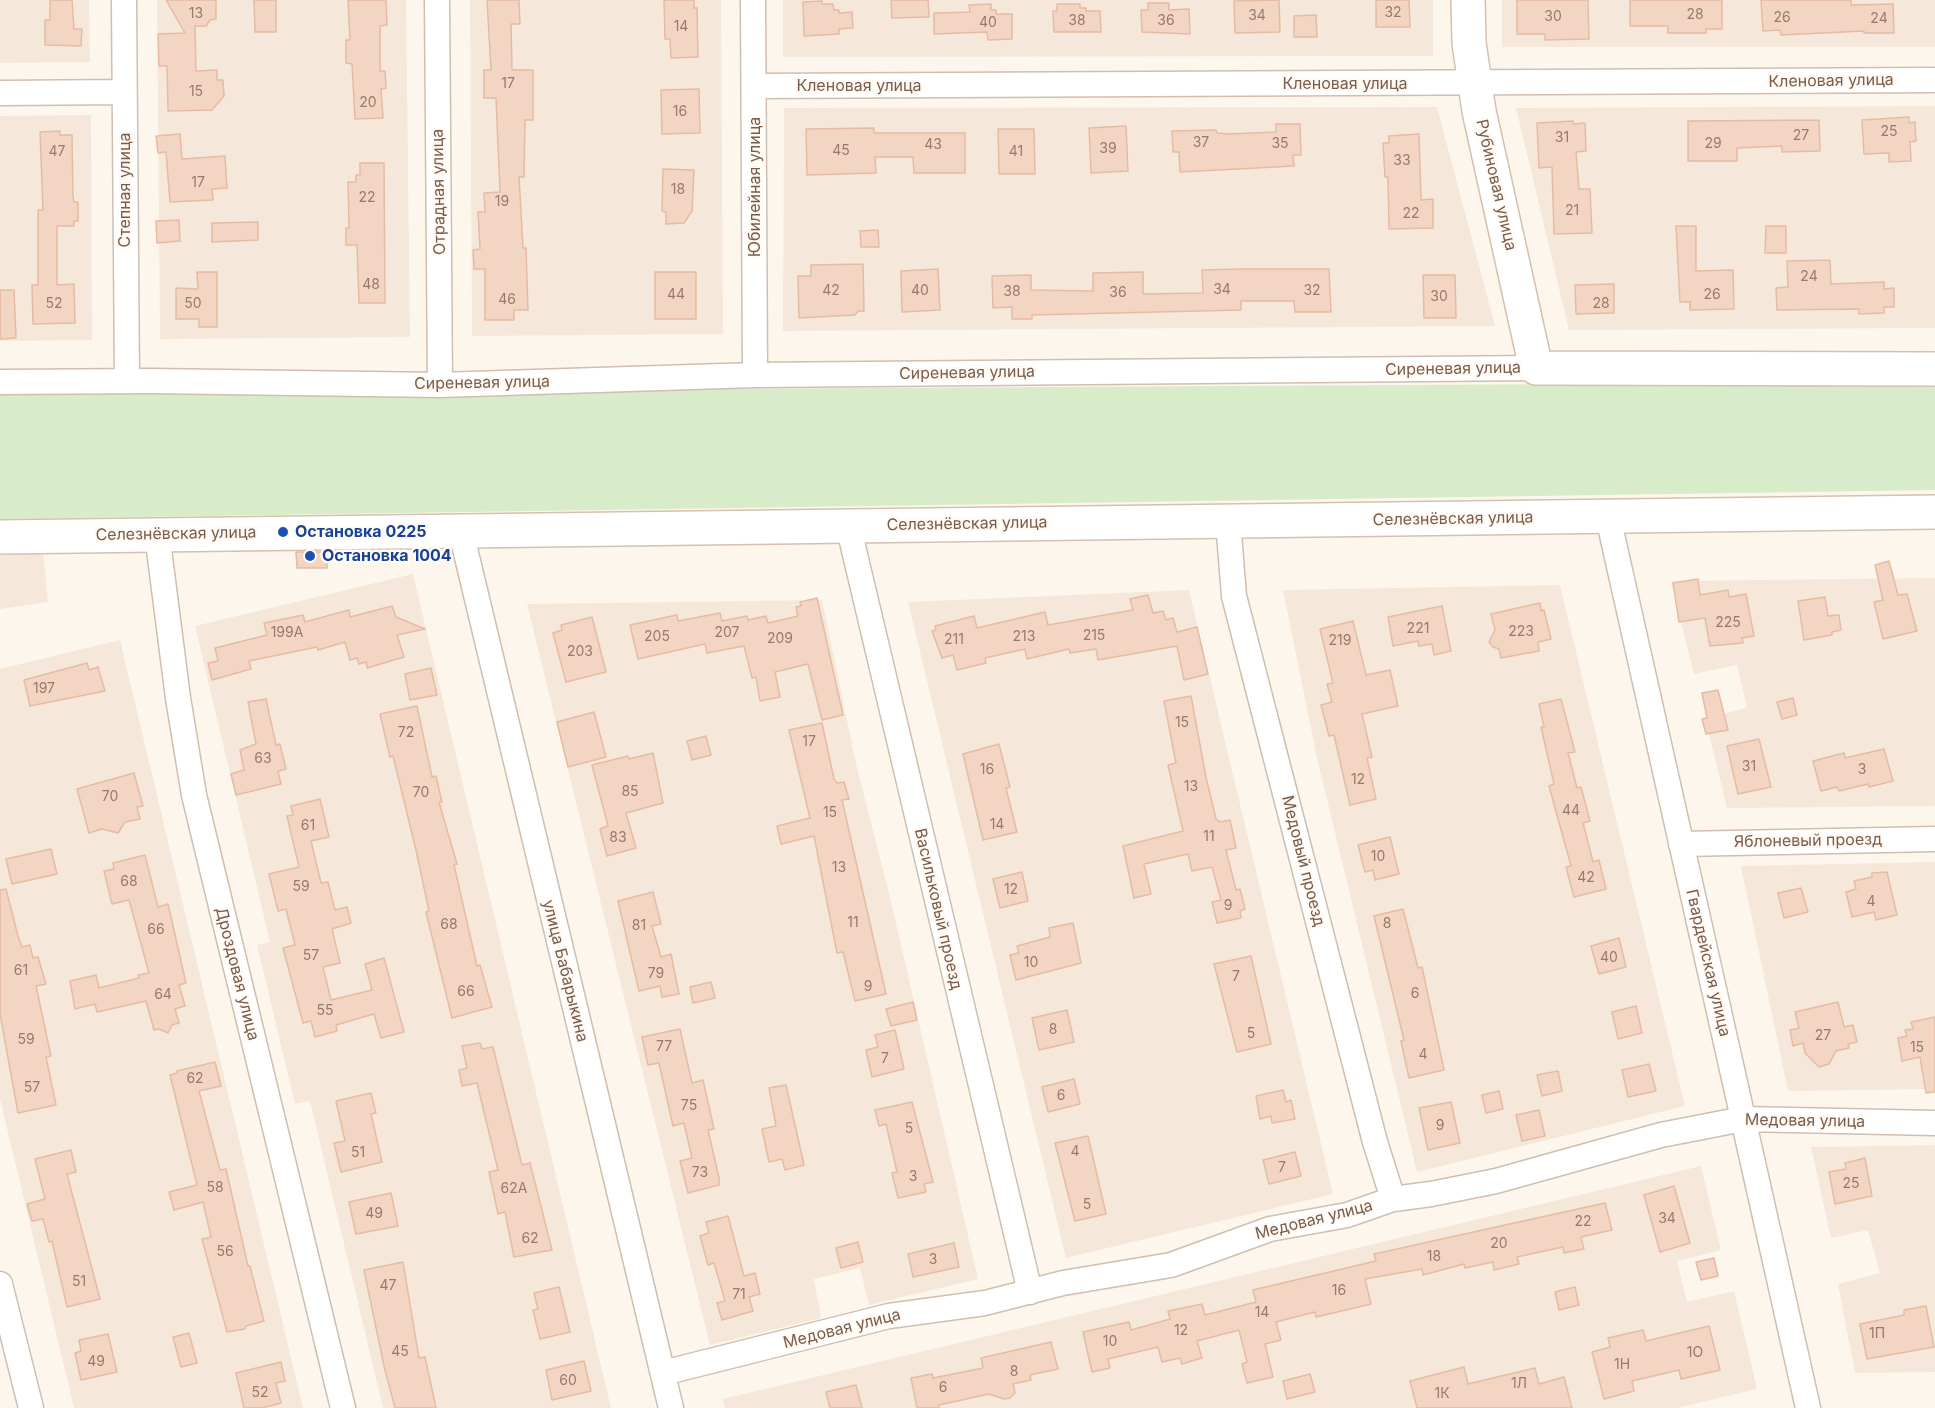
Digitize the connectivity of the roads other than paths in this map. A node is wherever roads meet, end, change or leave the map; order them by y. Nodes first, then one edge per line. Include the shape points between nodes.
1 (124, 0) edge
2 (437, 0) edge
3 (753, 0) edge
4 (1468, 0) edge
5 (1935, 80) edge
6 (1474, 84) junction
7 (755, 86) junction
8 (124, 92) junction
9 (0, 93) edge
10 (1536, 368) junction
11 (1935, 369) edge
12 (755, 375) junction
13 (127, 381) junction
14 (0, 382) edge
15 (440, 385) junction
16 (1935, 512) edge
17 (1608, 517) junction
18 (1228, 521) junction
19 (848, 525) junction
20 (461, 532) junction
21 (157, 534) junction
22 (0, 537) edge
23 (1935, 839) edge
24 (1681, 844) junction
25 (1743, 1119) junction
26 (1935, 1123) edge
27 (1393, 1198) junction
28 (0, 1284) edge
29 (1030, 1292) junction
30 (663, 1373) junction
31 (30, 1408) edge
32 (343, 1408) edge
33 (671, 1408) edge
34 (1808, 1408) edge

1 - 8 street, Степная улица
2 - 15 street, Отрадная улица
3 - 7 street, Юбилейная улица
4 - 6 street, Рубиновая улица
5 - 6 street, Кленовая улица
6 - 7 street, Кленовая улица
6 - 10 street, Рубиновая улица
7 - 12 street, Юбилейная улица
8 - 9 street
8 - 13 street, Степная улица
10 - 11 street, Сиреневая улица
10 - 12 street, Сиреневая улица
12 - 15 street, Сиреневая улица
13 - 14 street, Сиреневая улица
13 - 15 street, Сиреневая улица
16 - 17 street, Селезнёвская улица
17 - 18 street, Селезнёвская улица
17 - 24 street, Гвардейская улица
18 - 19 street, Селезнёвская улица
18 - 27 street, Медовый проезд via 1234,596 1375,1142
19 - 20 street, Селезнёвская улица
19 - 29 street, Васильковый проезд
20 - 21 street, Селезнёвская улица
20 - 30 street, улица Бабарыкина
21 - 22 street, Селезнёвская улица
21 - 32 street, Дроздовая улица via 194,795
23 - 24 street, Яблоневый проезд
24 - 25 street, Гвардейская улица
25 - 26 street, Медовая улица
25 - 27 street, Медовая улица via 1660,1135 1496,1181
25 - 34 street, Гвардейская улица
27 - 29 street, Медовая улица via 1347,1215 1270,1229 1171,1265
28 - 31 street
29 - 30 street, Медовая улица via 985,1303 890,1316
30 - 33 street, улица Бабарыкина

